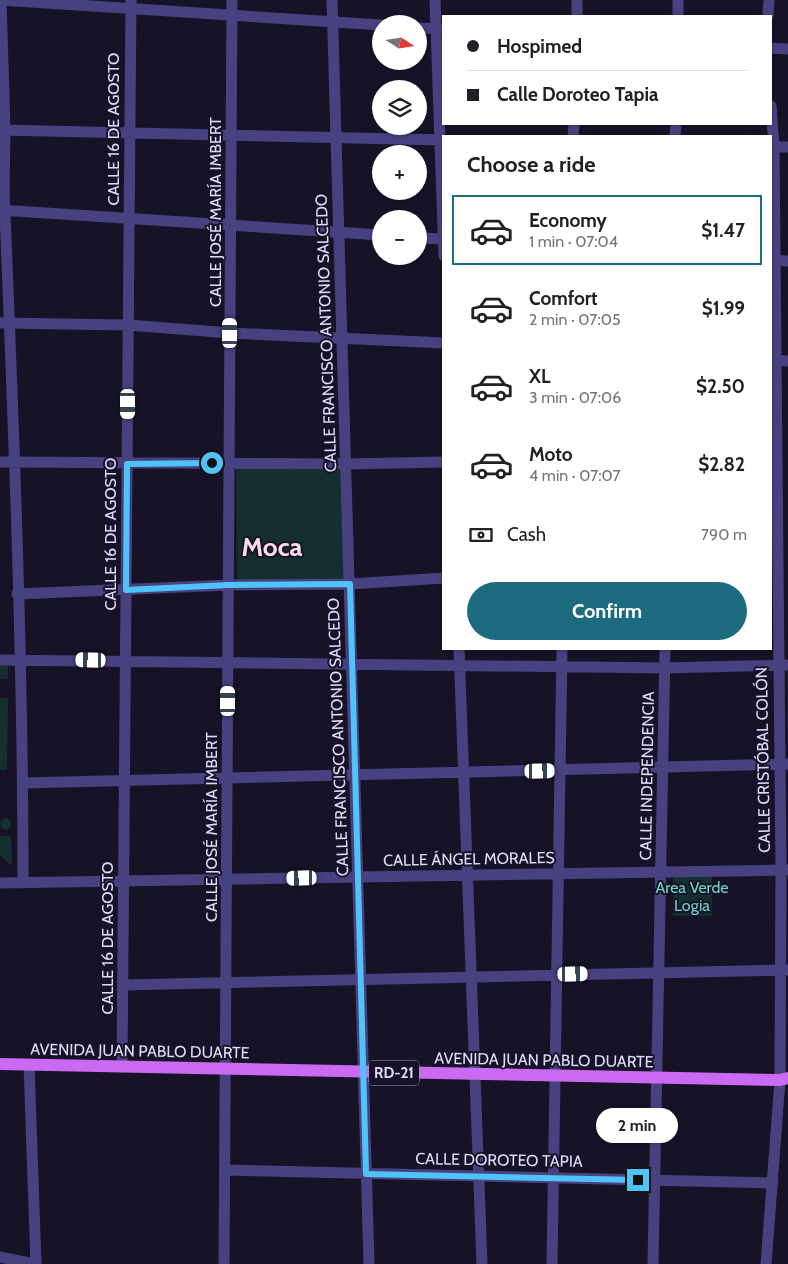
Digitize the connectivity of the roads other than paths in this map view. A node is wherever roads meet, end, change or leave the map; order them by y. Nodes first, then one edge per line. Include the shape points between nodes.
1 (0, 0) edge
2 (232, 0) edge
3 (332, 0) edge
4 (435, 0) edge
5 (577, 0) edge
6 (678, 0) edge
7 (769, 0) edge
8 (131, 5) edge
9 (576, 15) edge
10 (678, 15) edge
11 (768, 15) edge
12 (232, 17) junction
13 (333, 22) junction
14 (372, 24) edge
15 (440, 29) edge
16 (772, 48) edge
17 (788, 49) edge
18 (2, 130) edge
19 (130, 133) junction
20 (231, 135) junction
21 (336, 137) junction
22 (442, 140) edge
23 (772, 147) edge
24 (788, 147) edge
25 (2, 210) edge
26 (129, 218) junction
27 (231, 225) junction
28 (339, 232) junction
29 (372, 234) edge
30 (427, 238) edge
31 (442, 239) edge
32 (773, 260) edge
33 (788, 261) edge
34 (5, 323) edge
35 (128, 325) junction
36 (230, 333) junction
37 (342, 339) junction
38 (442, 343) edge
39 (773, 360) edge
40 (788, 361) edge
41 (0, 462) edge
42 (13, 462) junction
43 (230, 462) junction
44 (442, 462) edge
45 (779, 462) edge
46 (127, 464) junction
47 (346, 464) junction
48 (442, 578) edge
49 (350, 584) junction
50 (228, 585) junction
51 (126, 590) junction
52 (17, 594) junction
53 (459, 650) edge
54 (562, 650) edge
55 (665, 650) edge
56 (21, 659) junction
57 (0, 660) edge
58 (126, 660) junction
59 (228, 662) junction
60 (352, 664) junction
61 (460, 665) junction
62 (783, 665) edge
63 (562, 666) junction
64 (665, 668) junction
65 (784, 764) edge
66 (663, 768) junction
67 (560, 770) junction
68 (464, 772) junction
69 (355, 775) junction
70 (227, 778) junction
71 (125, 780) junction
72 (23, 783) junction
73 (784, 870) edge
74 (661, 872) junction
75 (557, 874) junction
76 (468, 876) junction
77 (358, 877) junction
78 (227, 879) junction
79 (124, 881) junction
80 (23, 882) junction
81 (0, 883) edge
82 (784, 970) edge
83 (659, 973) junction
84 (556, 974) junction
85 (471, 977) junction
86 (361, 979) junction
87 (226, 982) junction
88 (123, 985) junction
89 (0, 1064) edge
90 (29, 1065) junction
91 (122, 1067) junction
92 (226, 1070) junction
93 (364, 1072) junction
94 (475, 1075) junction
95 (555, 1075) junction
96 (657, 1078) junction
97 (784, 1079) edge
98 (225, 1170) junction
99 (366, 1174) junction
100 (478, 1176) junction
101 (554, 1178) junction
102 (655, 1180) junction
103 (773, 1183) junction
104 (0, 1257) edge
105 (35, 1264) edge
106 (224, 1264) edge
107 (369, 1264) edge
108 (482, 1264) edge
109 (552, 1264) edge
110 (653, 1264) edge
111 (766, 1264) edge

1 - 8 street
1 - 18 street
2 - 12 street, CALLE JOSÉ MARÍA IMBERT
3 - 13 street, CALLE FRANCISCO ANTONIO SALCEDO
4 - 15 street
5 - 9 street
6 - 10 street
7 - 11 street
8 - 12 street
8 - 19 street, CALLE 16 DE AGOSTO
12 - 13 street
12 - 20 street, CALLE JOSÉ MARÍA IMBERT
13 - 14 street
13 - 21 street, CALLE FRANCISCO ANTONIO SALCEDO
15 - 22 street
16 - 17 street
18 - 19 street
18 - 25 street
19 - 20 street
19 - 26 street, CALLE 16 DE AGOSTO
20 - 21 street
20 - 27 street, CALLE JOSÉ MARÍA IMBERT
21 - 22 street
21 - 28 street, CALLE FRANCISCO ANTONIO SALCEDO
23 - 24 street
23 - 32 street, CALLE CRISTÓBAL COLÓN
25 - 26 street
25 - 34 street
26 - 27 street
26 - 35 street, CALLE 16 DE AGOSTO
27 - 28 street
27 - 36 street, CALLE JOSÉ MARÍA IMBERT
28 - 29 street
28 - 37 street, CALLE FRANCISCO ANTONIO SALCEDO
30 - 31 street
32 - 33 street
32 - 39 street, CALLE CRISTÓBAL COLÓN
34 - 35 street
34 - 42 street
35 - 36 street
35 - 46 street, CALLE 16 DE AGOSTO
36 - 37 street
36 - 43 street, CALLE JOSÉ MARÍA IMBERT
37 - 38 street
37 - 47 street, CALLE FRANCISCO ANTONIO SALCEDO
39 - 40 street
39 - 45 street, CALLE CRISTÓBAL COLÓN
41 - 42 street
42 - 46 street
42 - 52 street
43 - 46 street
43 - 47 street
43 - 50 street, CALLE JOSÉ MARÍA IMBERT
44 - 47 street
45 - 62 street, CALLE CRISTÓBAL COLÓN
46 - 51 street, CALLE 16 DE AGOSTO
47 - 49 street, CALLE FRANCISCO ANTONIO SALCEDO
48 - 49 street
49 - 50 street
49 - 60 street, CALLE FRANCISCO ANTONIO SALCEDO
50 - 51 street
50 - 59 street, CALLE JOSÉ MARÍA IMBERT
51 - 52 street
51 - 58 street, CALLE 16 DE AGOSTO
52 - 56 street
53 - 61 street
54 - 63 street
55 - 64 street, CALLE INDEPENDENCIA
56 - 57 street
56 - 58 street
56 - 72 street
58 - 59 street
58 - 71 street, CALLE 16 DE AGOSTO
59 - 60 street
59 - 70 street, CALLE JOSÉ MARÍA IMBERT
60 - 61 street
60 - 69 street, CALLE FRANCISCO ANTONIO SALCEDO
61 - 63 street
61 - 68 street
62 - 64 street
62 - 65 street, CALLE CRISTÓBAL COLÓN
63 - 64 street
63 - 67 street
64 - 66 street, CALLE INDEPENDENCIA
65 - 66 street
65 - 73 street, CALLE CRISTÓBAL COLÓN
66 - 67 street
66 - 74 street, CALLE INDEPENDENCIA
67 - 68 street
67 - 75 street
68 - 69 street
68 - 76 street
69 - 70 street
69 - 77 street, CALLE FRANCISCO ANTONIO SALCEDO
70 - 71 street
70 - 78 street, CALLE JOSÉ MARÍA IMBERT
71 - 72 street
71 - 79 street, CALLE 16 DE AGOSTO
72 - 80 street
73 - 74 street, CALLE ÁNGEL MORALES
73 - 82 street, CALLE CRISTÓBAL COLÓN
74 - 75 street, CALLE ÁNGEL MORALES
74 - 83 street, CALLE INDEPENDENCIA
75 - 76 street, CALLE ÁNGEL MORALES
75 - 84 street
76 - 77 street, CALLE ÁNGEL MORALES
76 - 85 street
77 - 78 street, CALLE ÁNGEL MORALES
77 - 86 street, CALLE FRANCISCO ANTONIO SALCEDO
78 - 79 street, CALLE ÁNGEL MORALES
78 - 87 street, CALLE JOSÉ MARÍA IMBERT
79 - 80 street, CALLE ÁNGEL MORALES
79 - 88 street, CALLE 16 DE AGOSTO
80 - 81 street, CALLE ÁNGEL MORALES
82 - 83 street
82 - 97 street, CALLE CRISTÓBAL COLÓN
83 - 84 street
83 - 96 street, CALLE INDEPENDENCIA
84 - 85 street
84 - 95 street
85 - 86 street
85 - 94 street
86 - 87 street
86 - 93 street, CALLE FRANCISCO ANTONIO SALCEDO
87 - 88 street
87 - 92 street, CALLE JOSÉ MARÍA IMBERT
88 - 91 street, CALLE 16 DE AGOSTO
89 - 90 main road, AVENIDA JUAN PABLO DUARTE / RD-21
90 - 91 main road, AVENIDA JUAN PABLO DUARTE / RD-21
90 - 105 street
91 - 92 main road, AVENIDA JUAN PABLO DUARTE / RD-21
92 - 93 main road, AVENIDA JUAN PABLO DUARTE / RD-21
92 - 98 street, CALLE JOSÉ MARÍA IMBERT
93 - 94 main road, AVENIDA JUAN PABLO DUARTE / RD-21
93 - 99 street, CALLE FRANCISCO ANTONIO SALCEDO
94 - 95 main road, AVENIDA JUAN PABLO DUARTE / RD-21
94 - 100 street
95 - 96 main road, AVENIDA JUAN PABLO DUARTE / RD-21
95 - 101 street
96 - 97 main road, AVENIDA JUAN PABLO DUARTE / RD-21
96 - 102 street, CALLE INDEPENDENCIA
97 - 103 street, CALLE CRISTÓBAL COLÓN
98 - 99 street, CALLE DOROTEO TAPIA
98 - 106 street, CALLE JOSÉ MARÍA IMBERT
99 - 100 street, CALLE DOROTEO TAPIA
99 - 107 street, CALLE FRANCISCO ANTONIO SALCEDO
100 - 101 street, CALLE DOROTEO TAPIA
100 - 108 street
101 - 102 street, CALLE DOROTEO TAPIA
101 - 109 street
102 - 103 street, CALLE DOROTEO TAPIA
102 - 110 street, CALLE INDEPENDENCIA
103 - 111 street, CALLE CRISTÓBAL COLÓN
104 - 105 street

